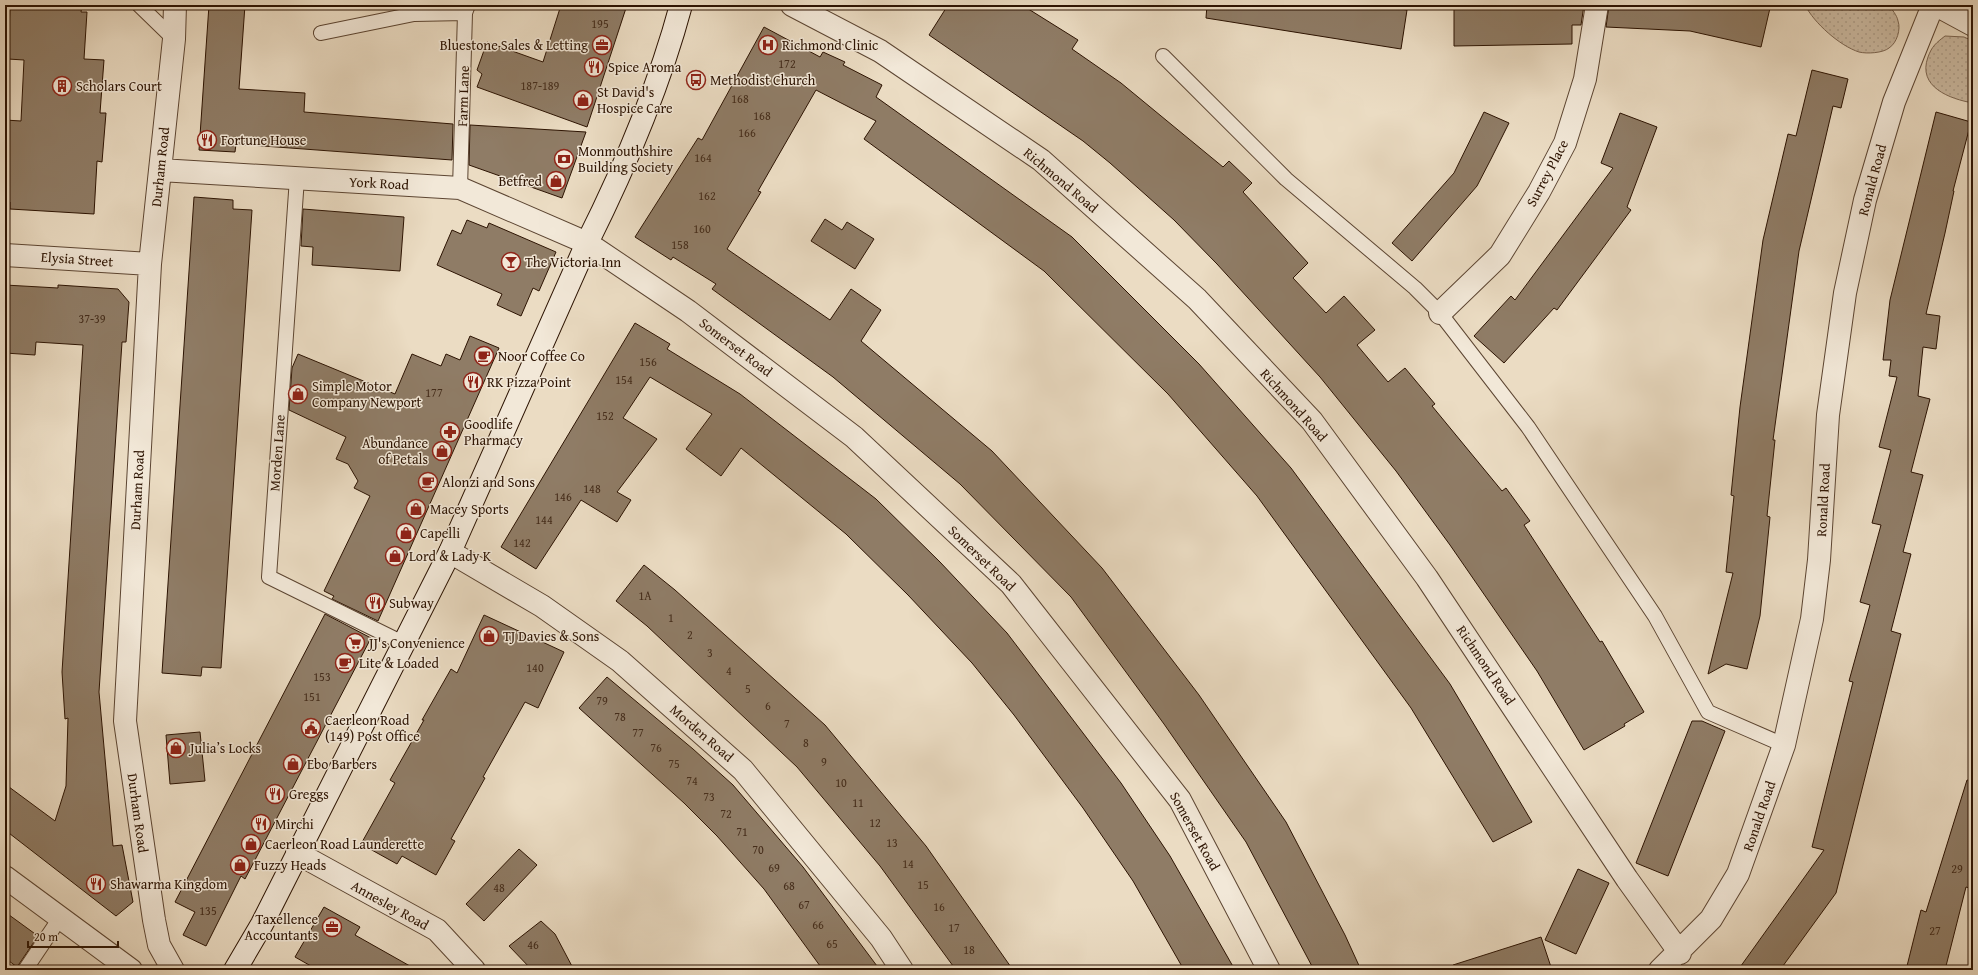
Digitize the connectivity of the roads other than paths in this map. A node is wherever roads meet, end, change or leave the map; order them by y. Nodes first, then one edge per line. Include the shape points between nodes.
1 (139, 5) edge
2 (175, 5) edge
3 (681, 5) edge
4 (792, 5) edge
5 (1597, 5) edge
6 (1933, 5) edge
7 (1936, 5) edge
8 (467, 9) edge
9 (1973, 25) edge
10 (321, 33) dead end
11 (174, 39) junction
12 (1163, 56) dead end
13 (160, 170) junction
14 (297, 178) junction
15 (460, 188) junction
16 (587, 243) junction
17 (5, 254) edge
18 (150, 264) junction
19 (1440, 312) junction
20 (450, 552) junction
21 (403, 643) junction
22 (1784, 745) junction
23 (297, 853) junction
24 (5, 877) edge
25 (60, 918) junction
26 (1680, 953) junction
27 (25, 970) edge
28 (131, 970) edge
29 (173, 970) edge
30 (235, 970) edge
31 (474, 970) edge
32 (902, 970) edge
33 (1270, 970) edge
34 (1660, 970) edge

1 - 11 lane
2 - 11 street, Durham Road
3 - 16 street via 665,62 605,208
4 - 26 street, Richmond Road via 880,51 1040,160 1197,300 1312,421 1427,578 1627,879
5 - 19 street, Surrey Place via 1585,79 1565,143 1539,192 1500,255
6 - 22 street, Ronald Road via 1894,102 1865,200 1845,294 1828,414 1819,560 1812,619
7 - 9 street
8 - 10 lane via 414,14
8 - 15 lane, Farm Lane
11 - 13 street, Durham Road
12 - 19 lane via 1286,179
13 - 14 street, York Road
13 - 18 street, Durham Road
14 - 15 street, York Road
14 - 21 lane, Morden Lane via 269,577
15 - 16 street, York Road
16 - 20 street
16 - 33 street, Somerset Road via 688,310 854,437 1011,584 1180,800
17 - 18 street, Elysia Street
18 - 29 street, Durham Road via 125,721 154,920 159,945
19 - 22 lane via 1528,427 1655,616 1708,712
20 - 21 street
20 - 32 street, Morden Road via 542,606 620,661 743,770 881,938
21 - 23 street
22 - 26 street, Ronald Road via 1738,874 1711,920
23 - 30 street via 262,924
23 - 31 street, Annesley Road via 437,930
24 - 25 street
25 - 27 lane
25 - 28 street
26 - 34 street, Ronald Road

